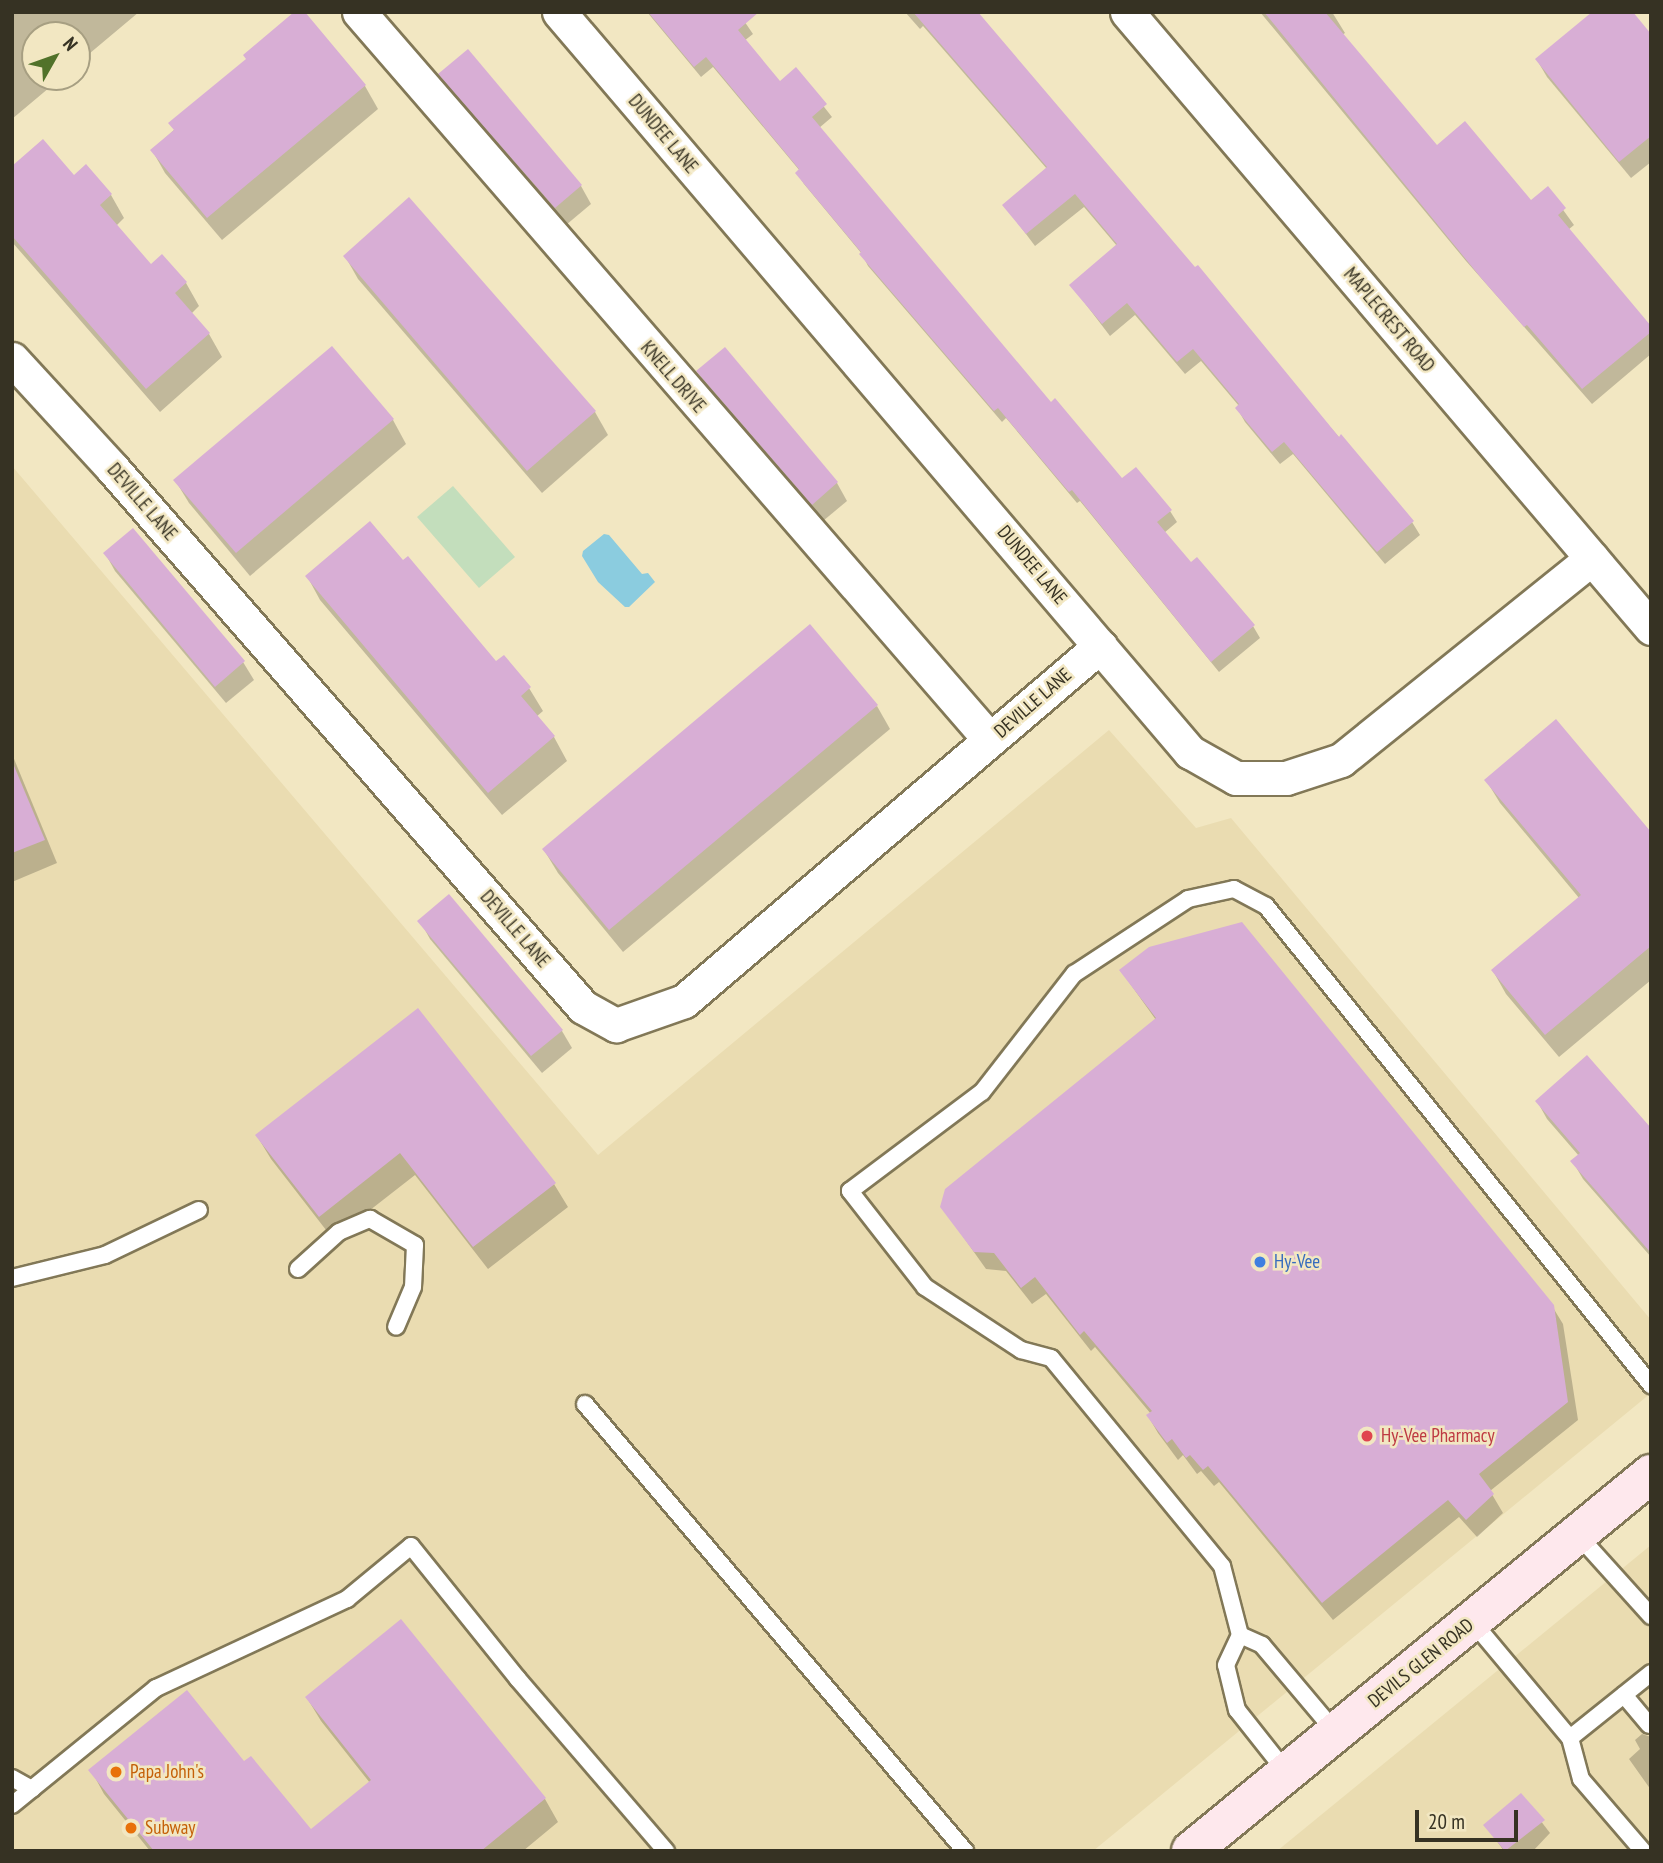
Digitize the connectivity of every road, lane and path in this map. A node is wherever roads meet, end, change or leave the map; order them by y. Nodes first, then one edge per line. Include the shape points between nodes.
1 (359, 12) edge
2 (559, 12) edge
3 (1127, 12) edge
4 (12, 359) edge
5 (1592, 558) junction
6 (1651, 628) edge
7 (1100, 646) junction
8 (990, 740) junction
9 (199, 1210) dead end
10 (298, 1269) dead end
11 (12, 1278) edge
12 (396, 1327) dead end
13 (1651, 1385) edge
14 (584, 1404) dead end
15 (1651, 1474) edge
16 (1578, 1535) junction
17 (1651, 1616) edge
18 (1472, 1621) junction
19 (1240, 1635) junction
20 (1651, 1673) edge
21 (1624, 1695) junction
22 (1649, 1726) edge
23 (1336, 1733) junction
24 (1570, 1738) junction
25 (1287, 1773) junction
26 (12, 1778) edge
27 (32, 1789) junction
28 (12, 1805) edge
29 (666, 1851) edge
30 (965, 1851) edge
31 (1191, 1851) edge
32 (1643, 1851) edge

1 - 8 street, KNELL DRIVE
2 - 7 street, DUNDEE LANE
3 - 5 street, MAPLECREST ROAD
4 - 8 street, DEVILLE LANE via 583,1007 616,1025 684,1002
5 - 6 street, MAPLECREST ROAD
5 - 7 street, DUNDEE LANE via 1341,760 1286,778 1236,778 1190,752
7 - 8 street, DEVILLE LANE
9 - 11 lane via 105,1255
10 - 12 lane via 339,1233 370,1219 415,1245 413,1287
13 - 19 lane via 1266,906 1234,889 1188,898 1074,974 982,1093 850,1191 925,1287 1021,1350 1051,1358 1222,1566
14 - 30 lane
15 - 16 main road, DEVILS GLEN ROAD
16 - 17 lane
16 - 18 main road, DEVILS GLEN ROAD
18 - 23 main road, DEVILS GLEN ROAD
18 - 24 lane
19 - 23 lane via 1262,1645
19 - 25 lane via 1226,1665 1237,1710
20 - 21 lane
21 - 22 lane
21 - 24 lane
23 - 25 main road, DEVILS GLEN ROAD
24 - 32 lane via 1581,1779
25 - 31 main road, DEVILS GLEN ROAD
26 - 27 lane
27 - 28 lane
27 - 29 lane via 156,1688 347,1599 411,1546

